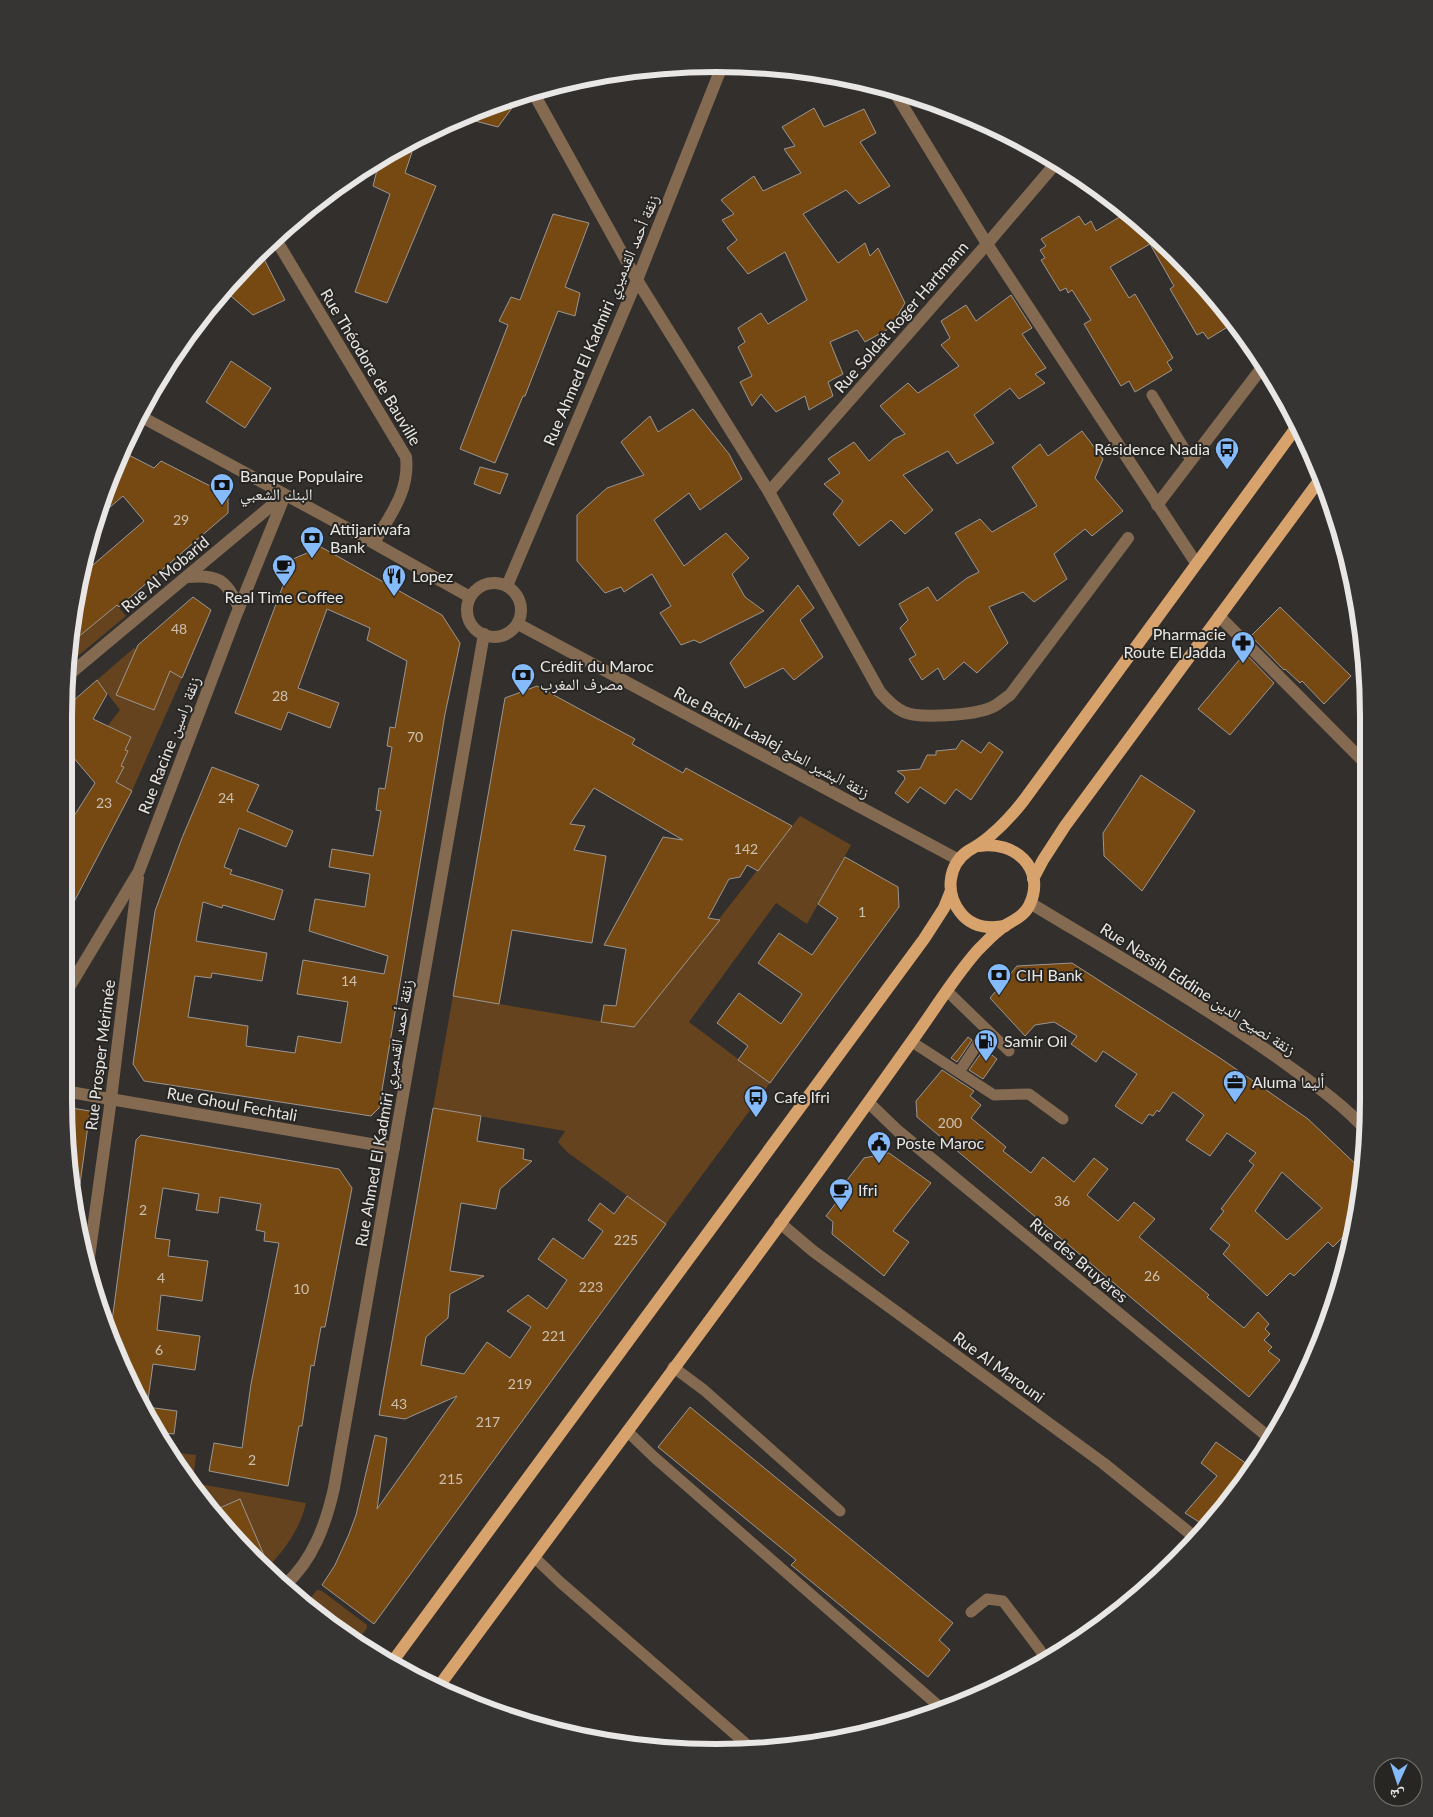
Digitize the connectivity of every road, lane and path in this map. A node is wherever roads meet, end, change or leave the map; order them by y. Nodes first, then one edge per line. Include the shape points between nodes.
1 (720, 72) edge
2 (539, 98) edge
3 (899, 99) edge
4 (1052, 167) edge
5 (279, 244) edge
6 (987, 244) junction
7 (637, 280) junction
8 (1259, 371) edge
9 (1152, 395) dead end
10 (146, 419) edge
11 (1294, 431) edge
12 (1192, 460) junction
13 (1316, 484) edge
14 (769, 492) junction
15 (285, 495) junction
16 (1157, 505) junction
17 (1128, 538) dead end
18 (374, 543) junction
19 (1196, 564) junction
20 (187, 576) junction
21 (506, 586) junction
22 (470, 597) junction
23 (239, 608) junction
24 (1219, 616) junction
25 (518, 624) junction
26 (484, 634) junction
27 (74, 670) edge
28 (1360, 758) edge
29 (979, 846) junction
30 (959, 860) junction
31 (139, 871) junction
32 (1033, 879) junction
33 (950, 893) junction
34 (1030, 903) junction
35 (1005, 926) junction
36 (72, 983) edge
37 (947, 992) junction
38 (988, 1030) junction
39 (912, 1042) junction
40 (1009, 1051) dead end
41 (959, 1072) junction
42 (72, 1092) edge
43 (111, 1099) junction
44 (869, 1103) junction
45 (1064, 1119) dead end
46 (1360, 1120) edge
47 (394, 1148) junction
48 (780, 1223) junction
49 (90, 1249) edge
50 (673, 1368) junction
51 (627, 1431) junction
52 (1266, 1435) edge
53 (840, 1511) dead end
54 (1192, 1535) edge
55 (534, 1557) junction
56 (288, 1582) edge
57 (971, 1612) dead end
58 (1043, 1655) edge
59 (395, 1659) edge
60 (442, 1682) edge
61 (937, 1705) edge
62 (747, 1743) edge

1 - 7 street, Rue Ahmed El Kadmiri زنقة أحمد القدميري
2 - 7 street
3 - 6 street
4 - 6 street, Rue Soldat Roger Hartmann
5 - 18 street, Rue Théodore de Bauville via 406,457 407,479 403,493
6 - 14 street, Rue Soldat Roger Hartmann
6 - 16 street
7 - 14 street
7 - 21 street, Rue Ahmed El Kadmiri زنقة أحمد القدميري
8 - 12 street
9 - 12 lane
10 - 15 street
11 - 19 main road
12 - 16 street
13 - 24 main road
14 - 17 street via 880,692 904,712 919,715 968,713 990,708 1010,695
15 - 18 street
15 - 20 street, Rue Al Mobarid
15 - 23 street, Rue Racine زنقة راسين
16 - 19 street
18 - 22 street
19 - 29 main road via 1024,800
20 - 23 street via 206,575 224,582
20 - 27 street, Rue Al Mobarid
21 - 22 street via 490,583 475,590
21 - 25 street via 513,590 521,605
22 - 26 street via 467,605 470,622
23 - 31 street, Rue Racine زنقة راسين
24 - 28 street
24 - 32 main road via 1065,826
25 - 26 street via 500,636
25 - 30 street, Rue Bachir Laalej زنقة البشير العلج
26 - 47 street, Rue Ahmed El Kadmiri زنقة أحمد القدميري
29 - 30 main road
29 - 32 main road via 1002,845 1013,850 1023,858
30 - 33 main road via 953,870
31 - 36 street, Rue Racine زنقة راسين
31 - 43 street, Rue Prosper Mérimée
32 - 34 main road
33 - 35 main road via 954,904 970,922 981,927
33 - 59 main road via 924,939
34 - 35 main road via 1025,912
34 - 46 street, Rue Nassih Eddine زنقة نصيح الدين via 1243,1034
35 - 37 main road via 978,950
37 - 38 lane
37 - 39 main road
38 - 40 lane
38 - 41 lane
39 - 41 lane
39 - 44 main road
41 - 45 lane via 994,1095 1029,1094
42 - 43 street, Rue Ghoul Fechtali
43 - 47 street, Rue Ghoul Fechtali
43 - 49 street, Rue Prosper Mérimée
44 - 48 main road
44 - 52 street, Rue des Bruyères via 898,1131
47 - 56 street, Rue Ahmed El Kadmiri زنقة أحمد القدميري via 328,1515 312,1550
48 - 50 main road
48 - 54 street, Rue Al Marouni via 813,1251 1104,1463
50 - 51 main road
50 - 53 lane via 704,1390
51 - 55 main road
51 - 61 lane
55 - 60 main road
55 - 62 lane
57 - 58 lane via 987,1599 1003,1601

